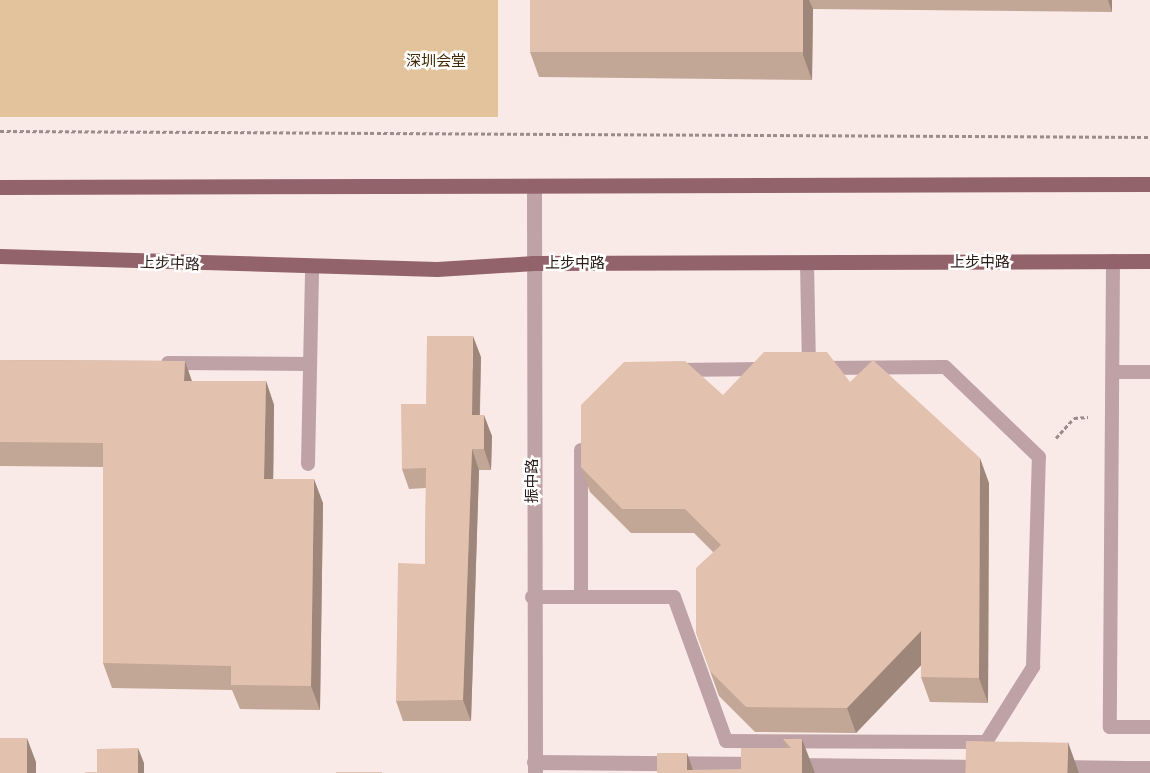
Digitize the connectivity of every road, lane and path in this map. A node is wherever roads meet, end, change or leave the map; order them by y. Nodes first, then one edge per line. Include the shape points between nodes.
1 (0, 131) edge
2 (1150, 137) edge
3 (1150, 184) edge
4 (0, 187) edge
5 (534, 188) junction
6 (0, 256) edge
7 (1114, 261) junction
8 (1150, 261) edge
9 (534, 263) junction
10 (807, 263) junction
11 (312, 268) junction
12 (150, 363) edge
13 (310, 364) junction
14 (809, 368) junction
15 (664, 370) edge
16 (1113, 372) junction
17 (1150, 372) edge
18 (1112, 417) junction
19 (581, 434) edge
20 (1039, 457) junction
21 (308, 464) dead end
22 (532, 597) junction
23 (581, 597) junction
24 (1150, 727) edge
25 (1001, 767) edge
26 (1040, 767) edge
27 (535, 768) edge
28 (1150, 768) edge
29 (1127, 771) edge

1 - 2 path
3 - 5 main road
4 - 5 main road
5 - 9 street, 振中路
6 - 11 main road, 上步中路
7 - 8 main road, 上步中路
7 - 10 main road, 上步中路
7 - 16 lane
9 - 10 main road, 上步中路
9 - 11 main road, 上步中路 via 437,269
9 - 22 street, 振中路
10 - 14 lane
11 - 13 lane
12 - 13 lane
13 - 21 lane
14 - 15 lane
14 - 20 lane via 946,367
16 - 17 lane
16 - 18 lane
18 - 20 path via 1074,418
18 - 24 lane via 1110,727
19 - 23 lane
20 - 23 lane via 1033,668 986,742 726,741 674,597
22 - 23 lane
22 - 27 street, 振中路
25 - 27 street
26 - 29 street
28 - 29 lane

